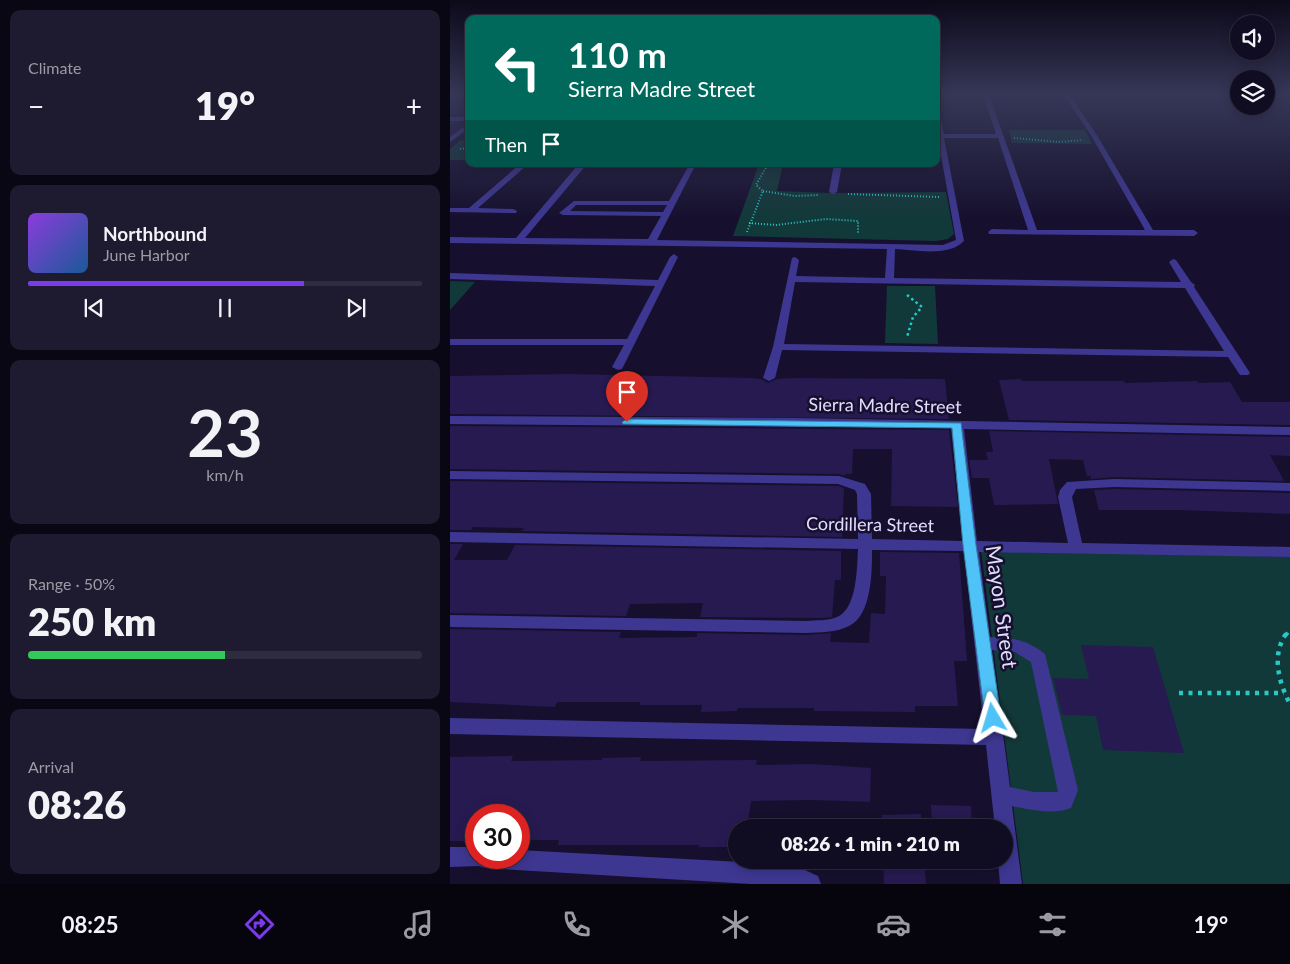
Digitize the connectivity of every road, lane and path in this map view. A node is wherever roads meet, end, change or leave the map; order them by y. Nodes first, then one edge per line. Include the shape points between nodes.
1 (1000, 136) edge
2 (1003, 136) edge
3 (1095, 136) joint
4 (940, 144) edge
5 (521, 167) edge
6 (580, 167) edge
7 (690, 167) edge
8 (766, 167) edge
9 (837, 167) edge
10 (762, 190) junction
11 (833, 192) dead end
12 (843, 194) dead end
13 (820, 195) dead end
14 (953, 196) junction
15 (671, 203) junction
16 (450, 210) edge
17 (471, 210) junction
18 (513, 211) dead end
19 (664, 214) junction
20 (749, 223) junction
21 (1033, 231) junction
22 (992, 232) dead end
23 (1150, 232) junction
24 (1194, 233) dead end
25 (450, 240) edge
26 (519, 240) junction
27 (651, 242) junction
28 (745, 243) junction
29 (859, 246) junction
30 (891, 247) junction
31 (674, 257) dead end
32 (795, 260) dead end
33 (1174, 262) dead end
34 (450, 276) edge
35 (792, 279) junction
36 (889, 281) junction
37 (661, 283) junction
38 (1190, 285) junction
39 (450, 342) edge
40 (631, 342) junction
41 (778, 347) junction
42 (887, 349) junction
43 (1232, 354) junction
44 (618, 367) dead end
45 (1244, 373) dead end
46 (770, 378) dead end
47 (450, 420) edge
48 (958, 425) junction
49 (1290, 431) edge
50 (450, 475) edge
51 (1290, 487) edge
52 (450, 537) edge
53 (864, 543) junction
54 (970, 545) junction
55 (1076, 547) junction
56 (1290, 552) edge
57 (450, 621) edge
58 (1290, 629) edge
59 (984, 644) junction
60 (1284, 693) junction
61 (1179, 694) dead end
62 (1290, 704) edge
63 (450, 726) edge
64 (995, 736) junction
65 (1002, 795) junction
66 (450, 857) edge
67 (465, 857) edge
68 (530, 861) edge
69 (810, 884) edge
70 (1011, 884) edge

1 - 21 street
2 - 3 path via 1073,142
3 - 23 street
4 - 14 street
5 - 17 street
6 - 26 street
7 - 15 street
8 - 10 path via 756,185
9 - 11 street
10 - 13 path via 795,196
10 - 20 path
12 - 14 path via 917,198
14 - 30 street via 960,241 944,248
15 - 19 street
15 - 19 street via 574,203 563,213
16 - 17 street
17 - 18 street
19 - 27 street
20 - 28 path
20 - 29 path via 776,225 826,219 858,221
21 - 22 street
21 - 23 street
23 - 24 street
25 - 26 street
26 - 27 street
27 - 28 street
28 - 29 street
29 - 30 street
30 - 36 street
31 - 37 street
32 - 35 street
33 - 38 street
34 - 37 street
35 - 36 street
35 - 41 street
36 - 38 street
36 - 42 path via 922,307 913,317 905,343
37 - 40 street
38 - 43 street
39 - 40 street
40 - 44 street
41 - 42 street
41 - 46 street
42 - 43 street
43 - 45 street
47 - 48 street, Sierra Madre Street
48 - 49 street, Sierra Madre Street
48 - 54 street, Mayon Street
50 - 53 street via 839,480 860,487 864,494
51 - 55 street via 1072,485 1065,497
52 - 53 street, Cordillera Street
53 - 54 street, Cordillera Street
53 - 57 street via 863,586 857,608 848,619 831,625
54 - 55 street, Cordillera Street
54 - 59 street, Mayon Street
55 - 56 street, Cordillera Street
58 - 60 path via 1282,637 1277,662
59 - 64 street, Mayon Street
59 - 65 street via 1011,644 1026,648 1039,658 1068,790 1064,801
60 - 61 path
60 - 62 path
63 - 64 street
64 - 65 street, Mayon Street
65 - 70 street, Mayon Street
66 - 67 street
68 - 69 street via 794,876

